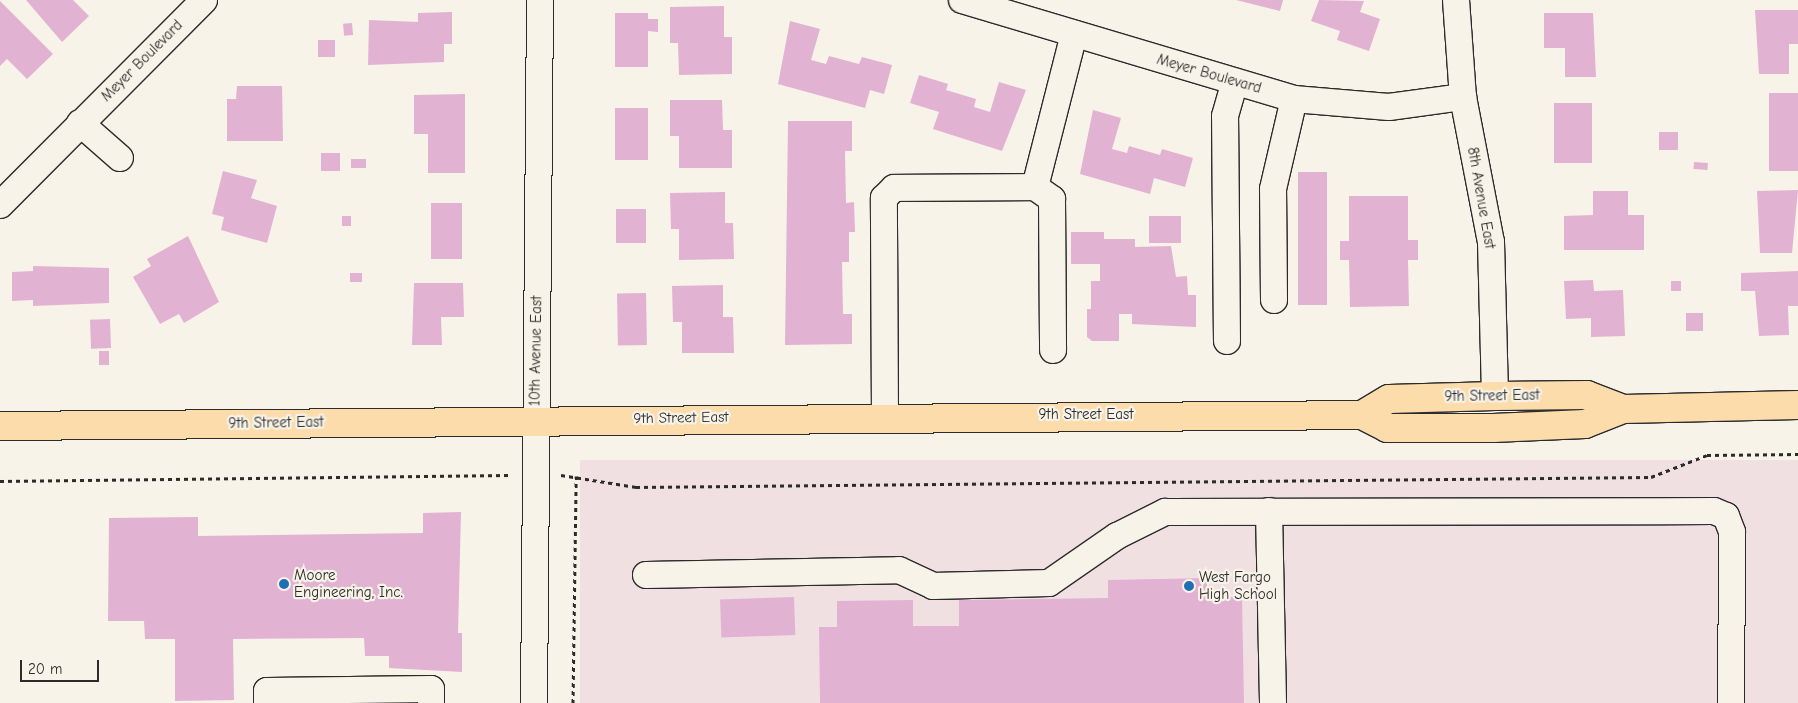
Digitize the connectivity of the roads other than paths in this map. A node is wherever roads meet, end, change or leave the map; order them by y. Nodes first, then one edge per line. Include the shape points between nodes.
1 (204, 0) edge
2 (540, 0) edge
3 (962, 0) edge
4 (1456, 0) edge
5 (1074, 34) junction
6 (1235, 82) junction
7 (1463, 97) junction
8 (1294, 98) junction
9 (80, 123) junction
10 (120, 158) dead end
11 (1035, 187) junction
12 (0, 205) edge
13 (1274, 300) dead end
14 (1228, 341) dead end
15 (1053, 350) dead end
16 (1495, 396) junction
17 (1798, 405) edge
18 (1623, 410) junction
19 (1362, 415) junction
20 (885, 416) junction
21 (535, 420) junction
22 (0, 426) edge
23 (1269, 511) junction
24 (646, 575) dead end
25 (267, 703) edge
26 (431, 703) edge
27 (534, 703) edge
28 (1274, 703) edge
29 (1731, 703) edge

1 - 9 street, Meyer Boulevard
2 - 21 street, 10th Avenue East
3 - 5 street, Meyer Boulevard
4 - 7 street, 8th Avenue East
5 - 6 street, Meyer Boulevard
5 - 11 street
6 - 8 street, Meyer Boulevard
6 - 14 street via 1225,116
7 - 8 street, Meyer Boulevard via 1389,106
7 - 16 street, 8th Avenue East via 1491,242
8 - 13 street via 1272,189
9 - 10 street
9 - 12 street, Meyer Boulevard
11 - 15 street via 1052,199
11 - 20 street via 894,188 884,198
16 - 18 main road, 9th Street East via 1587,395
16 - 19 main road, 9th Street East via 1389,398
17 - 18 main road, 9th Street East
18 - 19 main road, 9th Street East via 1585,424 1493,428 1387,428
19 - 20 main road, 9th Street East
20 - 21 main road, 9th Street East
21 - 22 main road, 9th Street East
21 - 27 street, 10th Avenue East
23 - 24 street via 1165,512 1117,536 1050,583 932,586 899,570
23 - 28 street
23 - 29 street via 1714,511 1726,516 1732,532
25 - 26 street via 267,691 431,689

